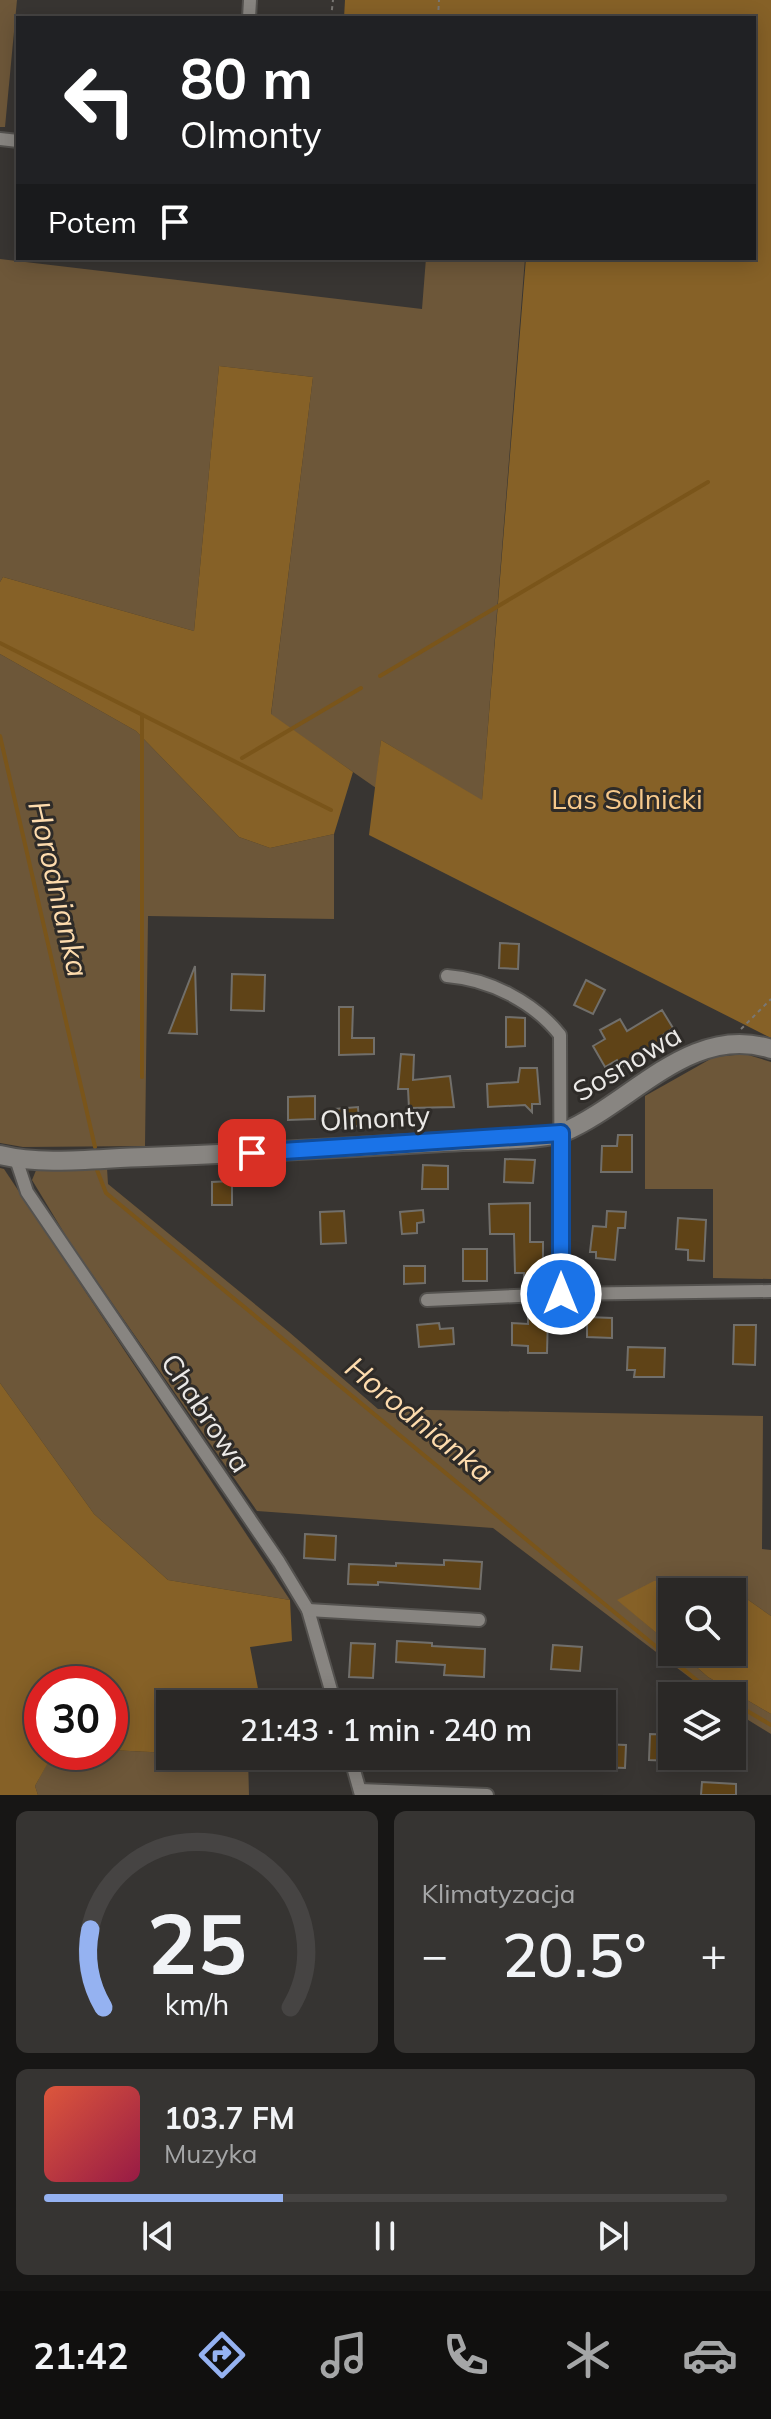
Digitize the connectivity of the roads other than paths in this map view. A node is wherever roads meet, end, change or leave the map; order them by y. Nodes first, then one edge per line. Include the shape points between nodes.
1 (447, 976) dead end
2 (771, 1049) edge
3 (561, 1133) junction
4 (8, 1157) edge
5 (771, 1291) edge
6 (561, 1294) junction
7 (427, 1300) dead end
8 (308, 1610) junction
9 (479, 1620) dead end
10 (331, 1690) edge
11 (354, 1770) edge
12 (361, 1792) edge
13 (487, 1795) edge

1 - 3 street via 464,977 526,1004 560,1035
2 - 3 street, Sosnowa via 741,1042 704,1049
3 - 4 street, Olmonty via 252,1153
3 - 6 street
4 - 8 street, Chabrowa
5 - 6 street
6 - 7 street
8 - 9 street
8 - 10 street, Chabrowa
11 - 12 street
12 - 13 street

